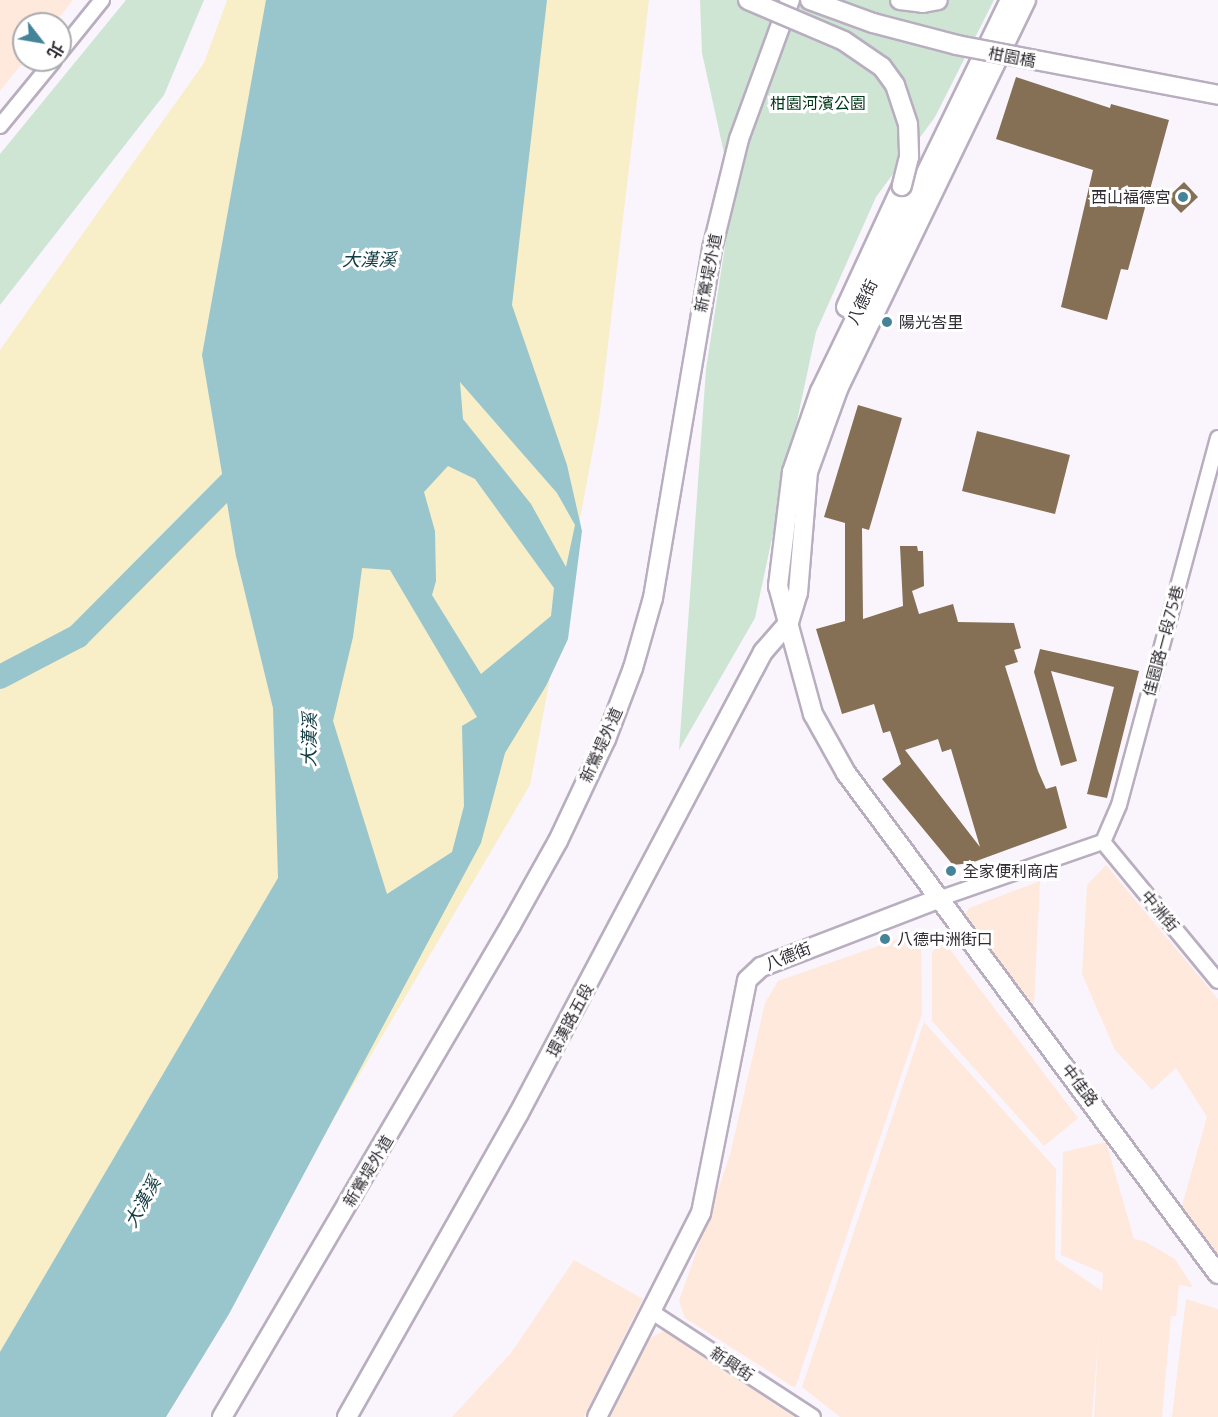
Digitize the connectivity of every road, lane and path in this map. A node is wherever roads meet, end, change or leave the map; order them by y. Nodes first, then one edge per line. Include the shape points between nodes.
1 (102, 0) edge
2 (748, 0) edge
3 (790, 0) edge
4 (810, 0) edge
5 (900, 0) edge
6 (938, 0) edge
7 (1010, 0) edge
8 (1026, 0) edge
9 (72, 37) edge
10 (44, 72) edge
11 (1218, 95) edge
12 (0, 126) edge
13 (1218, 438) edge
14 (792, 472) junction
15 (789, 622) junction
16 (1103, 842) junction
17 (938, 899) junction
18 (1218, 981) edge
19 (1218, 1274) edge
20 (652, 1312) junction
21 (222, 1417) edge
22 (347, 1417) edge
23 (597, 1417) edge
24 (813, 1417) edge

1 - 9 street
2 - 14 street, bridge via 844,41 882,67 895,85 908,124 909,157 902,186 819,364 799,418
3 - 21 street, 新鶯堤外道 via 731,172 712,249 653,598 633,668 606,740 558,841 506,934
4 - 11 street, 柑園橋, bridge via 873,23 957,45
5 - 6 street
7 - 14 street, 八德街 via 820,391
8 - 15 street, 八德街 via 839,387 808,472 798,593
10 - 12 street
13 - 16 street, 佳園路一段75巷 via 1119,805
14 - 15 street, 八德街 via 778,586
15 - 17 street, 八德街 via 813,714 846,773
15 - 22 street, 環漢路五段 via 763,652 519,1113
16 - 17 street
16 - 18 street, 中洲街
17 - 19 street, 中佳路
17 - 20 street, 八德街 via 761,967 747,980 701,1213
20 - 23 street, 八德街
20 - 24 street, 新興街

